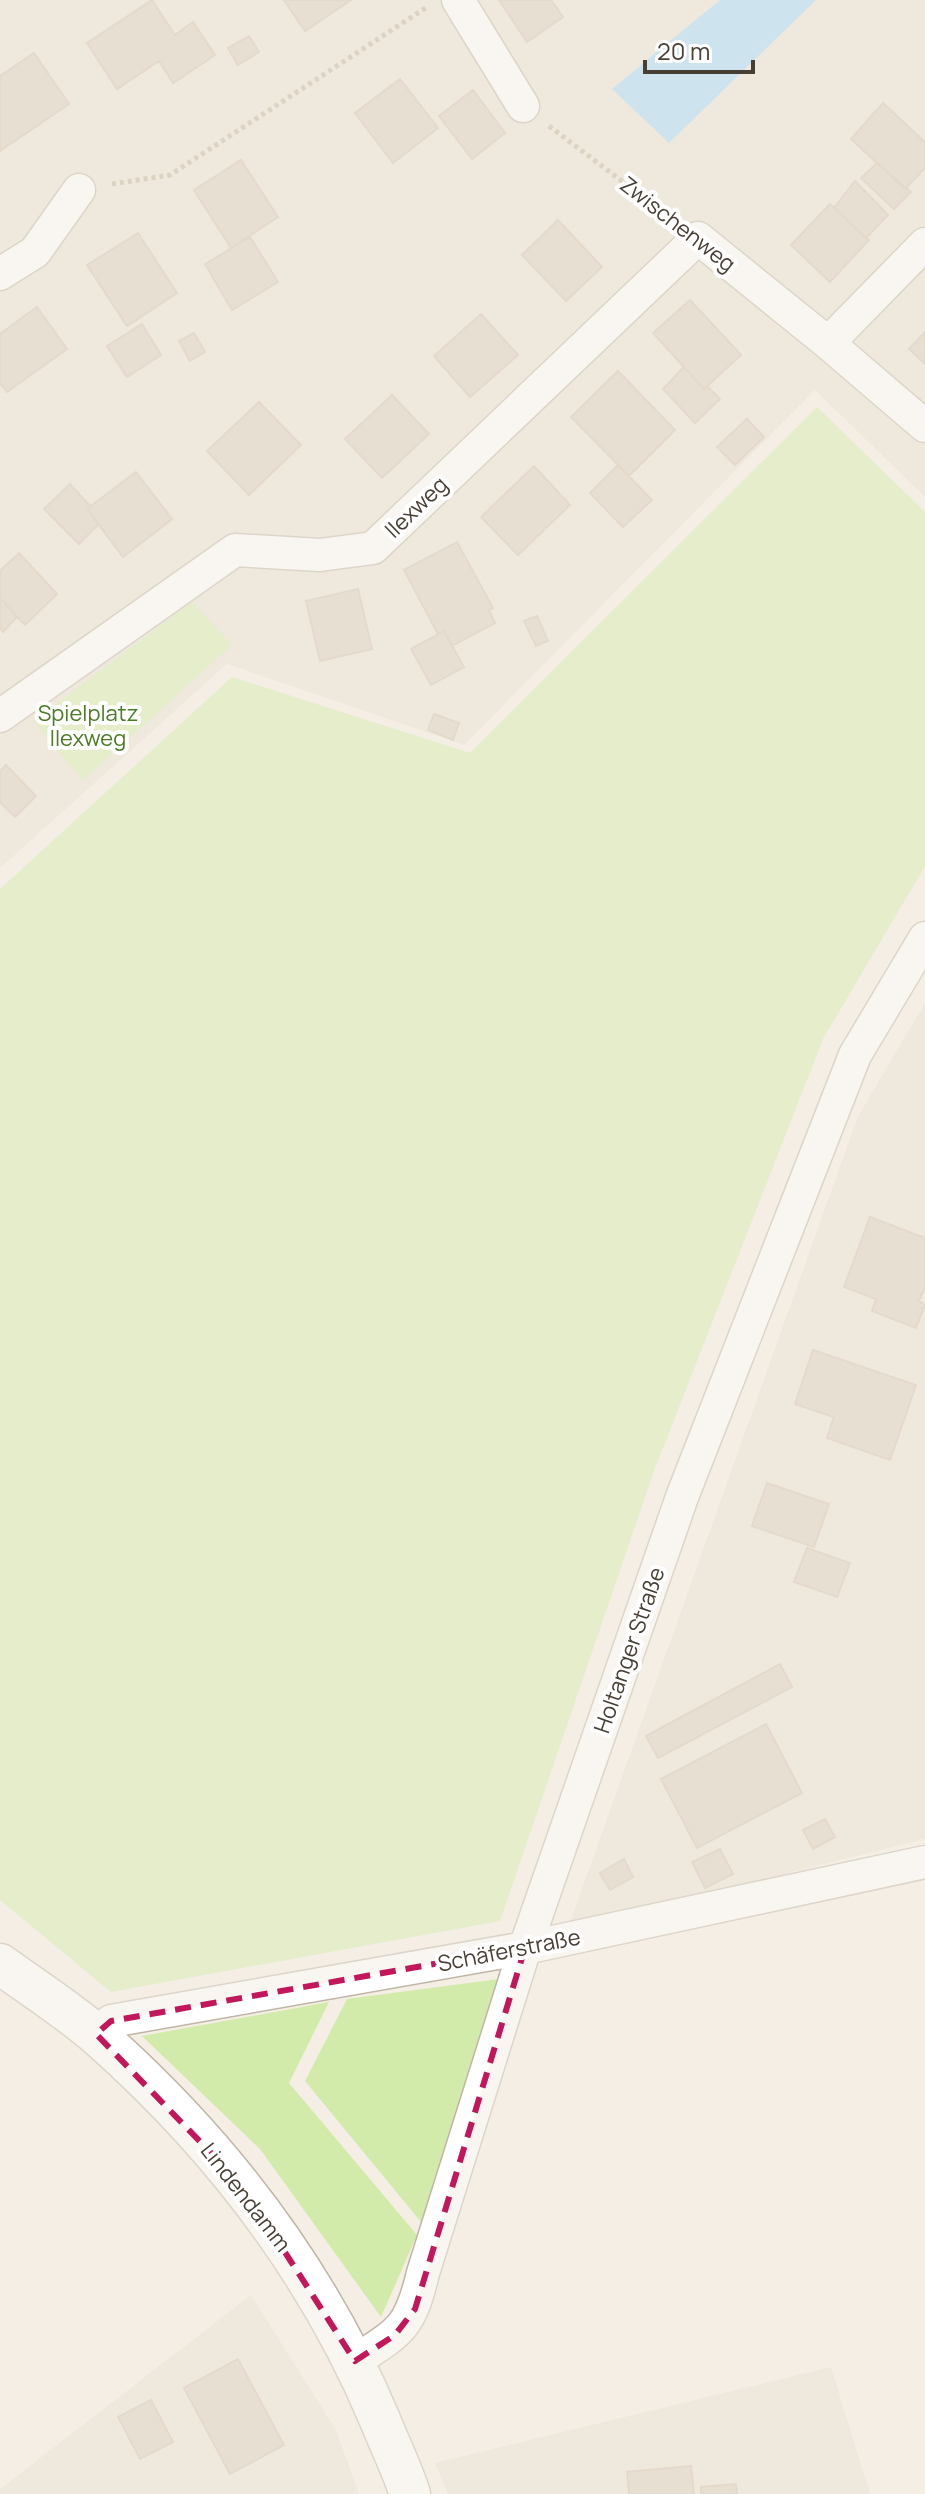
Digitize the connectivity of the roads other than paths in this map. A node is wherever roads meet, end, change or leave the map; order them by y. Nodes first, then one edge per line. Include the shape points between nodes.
1 (458, 0) edge
2 (523, 106) road end
3 (79, 190) road end
4 (698, 238) joint
5 (925, 244) edge
6 (0, 274) edge
7 (828, 343) junction
8 (925, 426) edge
9 (0, 716) edge
10 (925, 938) edge
11 (925, 1862) edge
12 (525, 1948) junction
13 (0, 1964) edge
14 (96, 2034) junction
15 (355, 2361) junction
16 (410, 2494) edge

1 - 2 street
3 - 6 street via 35,252
4 - 7 street, Zwischenweg
4 - 9 street, Ilexweg via 373,548 320,555 235,550
5 - 7 street
7 - 8 street, Zwischenweg
10 - 12 street, Holtanger Straße via 849,1069 682,1497
11 - 12 street, Schäferstraße
12 - 14 street, Schäferstraße via 111,2021
12 - 15 street, Holtanger Straße via 415,2309 395,2335
13 - 14 street, Lindendamm
14 - 15 street, Lindendamm via 241,2184 284,2243
15 - 16 street, Lindendamm

